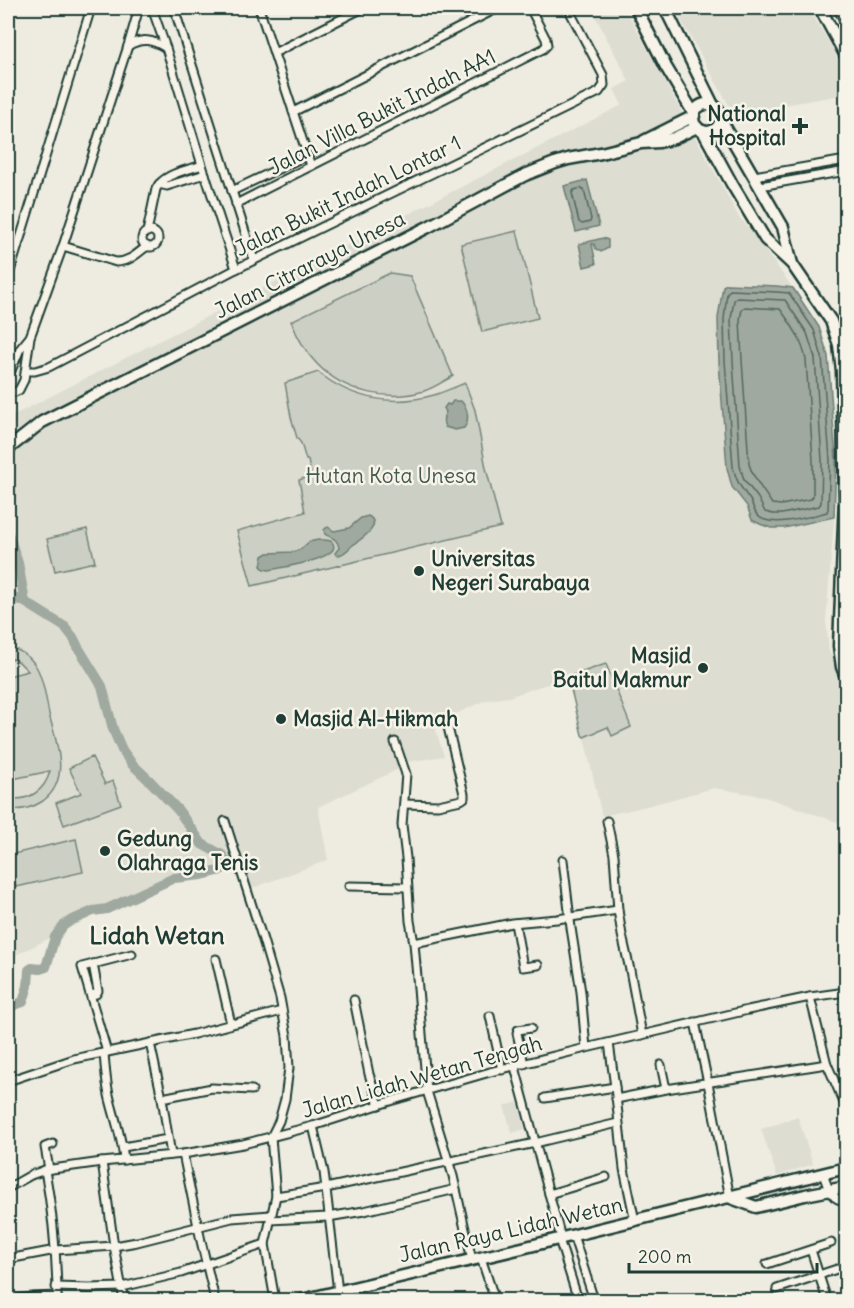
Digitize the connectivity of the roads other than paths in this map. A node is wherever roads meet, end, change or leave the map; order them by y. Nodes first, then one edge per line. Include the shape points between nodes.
1 (91, 8) edge
2 (139, 8) edge
3 (152, 8) edge
4 (174, 8) edge
5 (259, 8) edge
6 (363, 8) edge
7 (498, 8) edge
8 (530, 8) edge
9 (568, 8) edge
10 (636, 8) edge
11 (665, 8) edge
12 (820, 8) edge
13 (837, 8) edge
14 (846, 23) edge
15 (846, 31) edge
16 (834, 34) junction
17 (129, 46) junction
18 (166, 48) junction
19 (274, 53) junction
20 (846, 56) edge
21 (713, 105) junction
22 (293, 112) junction
23 (723, 124) junction
24 (699, 125) junction
25 (307, 155) junction
26 (846, 160) edge
27 (202, 165) junction
28 (311, 166) junction
29 (846, 171) edge
30 (205, 174) junction
31 (757, 181) junction
32 (159, 184) junction
33 (232, 191) junction
34 (236, 204) junction
35 (783, 227) junction
36 (147, 232) junction
37 (765, 239) junction
38 (63, 246) junction
39 (147, 246) junction
40 (254, 260) junction
41 (792, 264) junction
42 (236, 269) junction
43 (8, 278) edge
44 (30, 337) junction
45 (26, 371) junction
46 (8, 378) edge
47 (8, 393) edge
48 (8, 449) edge
49 (843, 646) edge
50 (846, 677) edge
51 (446, 719) dead end
52 (395, 742) dead end
53 (404, 804) junction
54 (225, 821) dead end
55 (607, 821) dead end
56 (563, 860) dead end
57 (349, 886) dead end
58 (407, 887) junction
59 (618, 910) junction
60 (570, 917) junction
61 (515, 923) junction
62 (414, 943) junction
63 (132, 954) dead end
64 (216, 959) dead end
65 (93, 963) junction
66 (538, 965) dead end
67 (846, 992) edge
68 (91, 995) junction
69 (810, 997) junction
70 (354, 1000) dead end
71 (282, 1011) junction
72 (490, 1016) dead end
73 (695, 1022) junction
74 (231, 1024) junction
75 (531, 1028) dead end
76 (642, 1035) junction
77 (150, 1043) junction
78 (609, 1044) junction
79 (586, 1048) junction
80 (106, 1053) junction
81 (524, 1064) junction
82 (826, 1064) junction
83 (661, 1065) dead end
84 (515, 1066) junction
85 (502, 1070) junction
86 (8, 1082) edge
87 (708, 1083) junction
88 (615, 1087) junction
89 (666, 1089) junction
90 (252, 1090) dead end
91 (427, 1090) junction
92 (162, 1098) junction
93 (546, 1098) dead end
94 (616, 1099) junction
95 (379, 1105) junction
96 (846, 1107) edge
97 (618, 1122) junction
98 (313, 1126) junction
99 (271, 1137) junction
100 (168, 1139) junction
101 (535, 1143) junction
102 (53, 1144) dead end
103 (123, 1148) junction
104 (183, 1154) junction
105 (171, 1155) junction
106 (124, 1160) junction
107 (447, 1161) junction
108 (102, 1162) junction
109 (846, 1168) edge
110 (47, 1170) junction
111 (823, 1174) junction
112 (606, 1177) dead end
113 (846, 1187) edge
114 (8, 1188) edge
115 (326, 1188) junction
116 (456, 1189) junction
117 (830, 1191) junction
118 (549, 1194) junction
119 (276, 1196) junction
120 (730, 1198) junction
121 (845, 1201) edge
122 (846, 1212) edge
123 (328, 1216) junction
124 (271, 1218) junction
125 (635, 1221) junction
126 (197, 1226) junction
127 (573, 1235) junction
128 (560, 1238) junction
129 (831, 1243) dead end
130 (265, 1244) junction
131 (114, 1246) junction
132 (56, 1250) junction
133 (811, 1250) junction
134 (579, 1255) junction
135 (8, 1259) edge
136 (476, 1259) junction
137 (565, 1259) junction
138 (206, 1264) junction
139 (767, 1264) dead end
140 (837, 1269) dead end
141 (819, 1275) junction
142 (56, 1287) junction
143 (122, 1287) junction
144 (777, 1289) dead end
145 (338, 1292) junction
146 (57, 1298) edge
147 (8, 1300) edge
148 (124, 1300) edge
149 (215, 1300) edge
150 (275, 1300) edge
151 (302, 1300) edge
152 (495, 1300) edge
153 (578, 1300) edge
154 (594, 1300) edge
155 (826, 1300) edge

1 - 43 street
2 - 17 street
3 - 18 street
4 - 33 street
5 - 19 street
6 - 19 street
7 - 22 street
8 - 28 street, Jalan Villa Bukit Indah AA1 via 546,39 543,49
9 - 40 street, Jalan Bukit Indah Lontar 1 via 603,75 604,85 599,92
10 - 24 main road
11 - 21 main road
12 - 16 main road
13 - 14 street
15 - 16 street
16 - 20 main road
17 - 18 street via 145,40
17 - 38 street
18 - 27 street
19 - 22 street
21 - 23 main road via 721,113
21 - 24 main road via 698,107
22 - 25 street
23 - 24 main road via 712,131
23 - 31 main road
24 - 37 main road
24 - 48 main road, Jalan Citraraya Unesa via 674,138 555,163 525,175 42,422
25 - 28 street
25 - 33 street, Jalan Villa Bukit Indah AA1
26 - 31 street
27 - 30 street
27 - 32 street via 164,178
28 - 34 street, Jalan Villa Bukit Indah AA1
29 - 31 street
30 - 32 street via 167,186
30 - 42 street
31 - 35 main road
32 - 36 street
33 - 34 street
34 - 40 street
35 - 37 main road via 779,238
35 - 41 main road
36 - 39 street via 142,239
36 - 39 street via 158,238 154,245
37 - 41 main road
38 - 39 street via 121,262
38 - 44 street
40 - 42 street, Jalan Bukit Indah Lontar 1
41 - 49 main road via 831,321 839,345 845,498
42 - 45 street, Jalan Bukit Indah Lontar 1 via 50,367
44 - 45 street
44 - 46 street
45 - 47 street via 19,390
49 - 50 main road via 842,667
51 - 53 street via 464,798 438,805
52 - 53 street via 406,774
53 - 58 street
54 - 71 street
55 - 59 street
56 - 60 street
57 - 58 street
58 - 62 street
59 - 60 street
59 - 76 street
60 - 61 street
60 - 79 street
61 - 62 street
61 - 66 street via 522,967
62 - 91 street
63 - 65 street
64 - 74 street
65 - 68 street via 98,991
65 - 68 street via 81,968
67 - 69 street, Jalan Lidah Wetan Tengah
68 - 80 street
69 - 73 street, Jalan Lidah Wetan Tengah
69 - 82 street
70 - 95 street
71 - 74 street
71 - 99 street via 289,1068 285,1099
72 - 85 street
73 - 76 street, Jalan Lidah Wetan Tengah
73 - 87 street
74 - 77 street
75 - 81 street via 517,1033
76 - 78 street, Jalan Lidah Wetan Tengah
77 - 80 street
77 - 92 street
78 - 79 street, Jalan Lidah Wetan Tengah
78 - 88 street
79 - 81 street, Jalan Lidah Wetan Tengah
80 - 86 street via 74,1059
80 - 103 street via 107,1086
81 - 84 street, Jalan Lidah Wetan Tengah
82 - 87 street
82 - 96 street
83 - 89 street
84 - 85 street, Jalan Lidah Wetan Tengah
84 - 101 street
85 - 91 street, Jalan Lidah Wetan Tengah
87 - 89 street
87 - 120 street
88 - 93 street
88 - 94 street
89 - 94 street
90 - 92 street via 212,1088
91 - 95 street, Jalan Lidah Wetan Tengah
91 - 107 street
92 - 100 street
94 - 97 street
95 - 98 street, Jalan Lidah Wetan Tengah
97 - 101 street
97 - 125 street
98 - 99 street, Jalan Lidah Wetan Tengah
98 - 115 street
99 - 104 street, Jalan Lidah Wetan Tengah
99 - 119 street
100 - 103 street
100 - 105 street
101 - 107 street
101 - 118 street
102 - 110 street via 45,1147
103 - 106 street
104 - 105 street, Jalan Lidah Wetan Tengah
104 - 126 street
105 - 106 street, Jalan Lidah Wetan Tengah
106 - 108 street, Jalan Lidah Wetan Tengah
107 - 115 street
107 - 116 street
108 - 110 street, Jalan Lidah Wetan Tengah
108 - 131 street
109 - 111 main road, Jalan Raya Lidah Wetan
110 - 114 street, Jalan Lidah Wetan Tengah
110 - 132 street
111 - 117 street
111 - 120 main road, Jalan Raya Lidah Wetan
112 - 118 street
113 - 117 main road
115 - 119 street
115 - 123 street
116 - 123 street
116 - 136 street
117 - 120 main road via 756,1207
117 - 121 street
118 - 128 street
119 - 124 street
120 - 125 main road, Jalan Raya Lidah Wetan
121 - 122 street
123 - 124 street
123 - 145 street
124 - 126 street via 232,1218
124 - 130 street
125 - 127 main road, Jalan Raya Lidah Wetan
126 - 131 street
126 - 138 street
127 - 128 main road, Jalan Raya Lidah Wetan
127 - 134 street
128 - 136 main road, Jalan Raya Lidah Wetan
128 - 137 street
129 - 133 street
130 - 138 street
130 - 150 street
131 - 132 street
131 - 143 street
132 - 135 street
132 - 142 street
133 - 139 street
133 - 141 street
134 - 137 street
134 - 154 street
136 - 145 main road, Jalan Raya Lidah Wetan
136 - 152 street
137 - 153 street
138 - 143 street
138 - 149 street
140 - 141 street
141 - 144 street
141 - 155 street
142 - 143 street
142 - 146 street
143 - 148 street
145 - 151 main road, Jalan Raya Lidah Wetan
146 - 147 street

